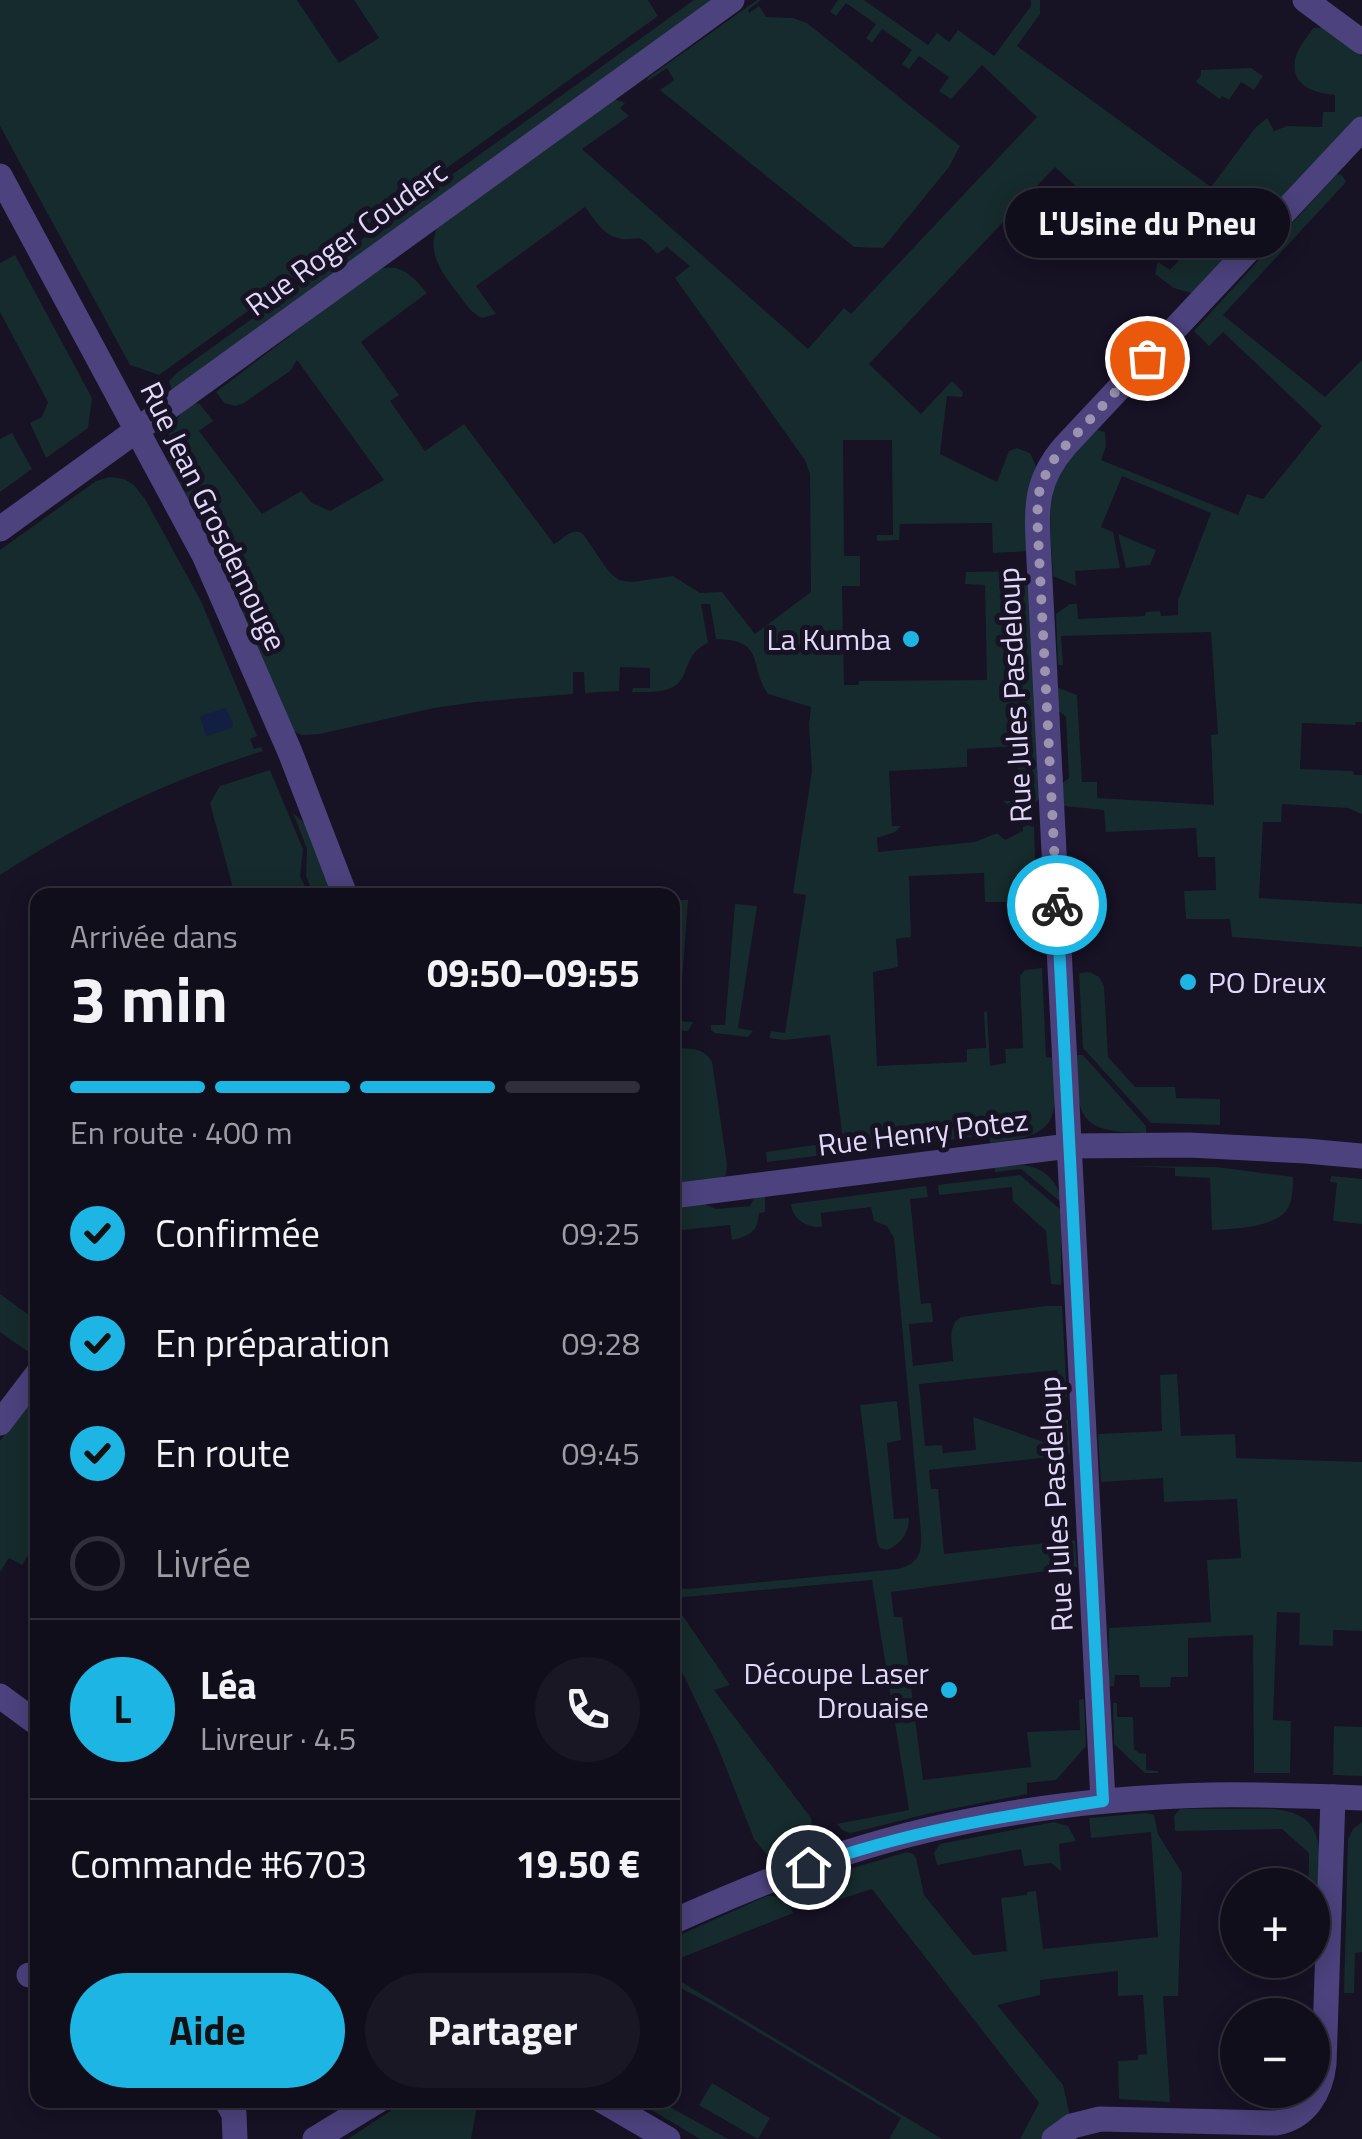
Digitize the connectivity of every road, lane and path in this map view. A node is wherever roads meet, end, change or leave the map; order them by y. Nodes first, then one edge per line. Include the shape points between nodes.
1 (732, 0) edge
2 (1305, 0) edge
3 (1362, 42) edge
4 (1362, 128) edge
5 (0, 176) edge
6 (137, 430) junction
7 (0, 529) edge
8 (343, 888) edge
9 (1069, 1146) junction
10 (1362, 1156) edge
11 (680, 1195) edge
12 (30, 1384) edge
13 (0, 1423) edge
14 (1, 1696) edge
15 (30, 1718) edge
16 (1333, 1797) junction
17 (1362, 1798) edge
18 (1103, 1801) junction
19 (680, 1919) edge
20 (231, 2108) edge
21 (366, 2108) edge
22 (615, 2108) edge
23 (235, 2139) edge
24 (315, 2139) edge
25 (668, 2139) edge
26 (1054, 2139) edge

1 - 6 street, Rue Roger Couderc
2 - 3 street
4 - 9 street, Rue Jules Pasdeloup via 1065,446 1040,485
5 - 6 street, Rue Jean Grosdemouge
6 - 7 street, Rue Roger Couderc
6 - 8 street, Rue Jean Grosdemouge via 204,555
9 - 10 street, Rue Henry Potez via 1226,1146
9 - 11 street, Rue Henry Potez
9 - 18 street, Rue Jules Pasdeloup
12 - 13 street
14 - 15 street
16 - 17 street
16 - 18 street
16 - 26 street via 1324,2064 1312,2100 1276,2123 1100,2119
18 - 19 street via 972,1822 843,1854
20 - 23 street
21 - 24 street
22 - 25 street

